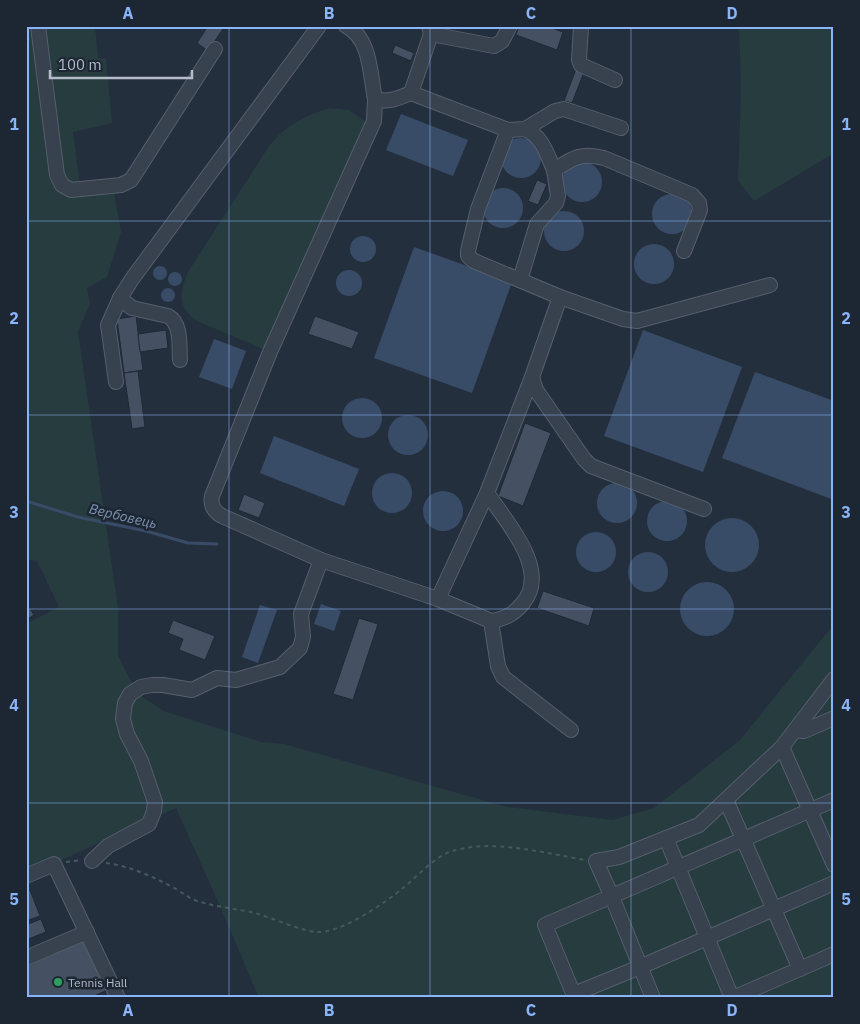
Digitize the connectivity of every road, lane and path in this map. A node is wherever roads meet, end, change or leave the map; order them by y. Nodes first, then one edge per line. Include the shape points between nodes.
1 (38, 26) edge
2 (319, 26) edge
3 (346, 26) edge
4 (510, 26) edge
5 (581, 26) edge
6 (430, 30) edge
7 (215, 49) dead end
8 (615, 80) dead end
9 (411, 93) junction
10 (375, 99) junction
11 (622, 128) dead end
12 (525, 129) junction
13 (508, 130) junction
14 (554, 170) junction
15 (684, 251) dead end
16 (520, 280) junction
17 (770, 284) dead end
18 (560, 297) junction
19 (120, 298) junction
20 (180, 360) dead end
21 (532, 377) junction
22 (116, 382) dead end
23 (487, 493) junction
24 (704, 509) dead end
25 (321, 560) junction
26 (438, 599) junction
27 (491, 622) junction
28 (834, 679) edge
29 (834, 718) edge
30 (571, 730) dead end
31 (795, 730) junction
32 (782, 747) junction
33 (726, 800) junction
34 (834, 800) edge
35 (810, 810) junction
36 (666, 838) junction
37 (744, 839) junction
38 (92, 861) junction
39 (596, 861) junction
40 (54, 864) junction
41 (834, 865) edge
42 (678, 868) junction
43 (26, 876) edge
44 (834, 883) edge
45 (612, 897) junction
46 (774, 909) junction
47 (87, 932) junction
48 (708, 938) junction
49 (834, 954) edge
50 (26, 958) edge
51 (640, 967) junction
52 (800, 969) junction
53 (575, 996) edge
54 (118, 998) edge
55 (653, 998) edge
56 (733, 998) edge

1 - 7 street via 57,175 71,190 121,186 131,180
2 - 19 street
3 - 10 street via 358,34 364,45
4 - 6 street via 502,41 494,46
5 - 8 street via 581,65
6 - 9 street
9 - 10 street via 390,101
9 - 13 street
10 - 25 street via 374,121 270,352 211,500 213,508 222,516
11 - 12 street via 564,109
12 - 13 street
12 - 14 street via 538,138
13 - 16 street via 478,209 468,253 474,261
14 - 15 street via 578,156 592,155 692,195 700,210
14 - 16 street via 558,199 537,224
16 - 18 street
17 - 18 street via 636,321
18 - 21 street
19 - 20 street via 132,308 172,319 177,328
19 - 22 street via 108,325
21 - 23 street
21 - 24 street via 536,390 591,466
23 - 26 street
23 - 27 street via 525,551 532,575 530,593 522,605 505,618
25 - 26 street
25 - 38 street via 301,614 303,637 300,648 280,668 236,680 217,678 192,690 152,685 130,694 123,710 124,726 141,761 155,802 154,811 149,824 108,846
26 - 27 street
27 - 30 street via 498,666 503,677
28 - 31 street
29 - 31 street via 804,731
31 - 32 street
32 - 33 street
32 - 35 street
33 - 36 street via 699,825
33 - 37 street
34 - 35 street
35 - 37 street
35 - 41 street
36 - 39 street via 619,857
36 - 42 street
37 - 42 street
37 - 46 street
38 - 39 path via 141,872 203,903 317,932 356,919 404,888 446,854 464,848 514,848
38 - 40 path via 84,859
39 - 45 street
40 - 43 street
40 - 47 street
42 - 45 street
42 - 48 street
44 - 46 street
45 - 51 street
45 - 53 street via 545,925
46 - 48 street
46 - 52 street
47 - 50 street
47 - 54 street
48 - 51 street
48 - 56 street
49 - 52 street
51 - 53 street
51 - 55 street
52 - 56 street

